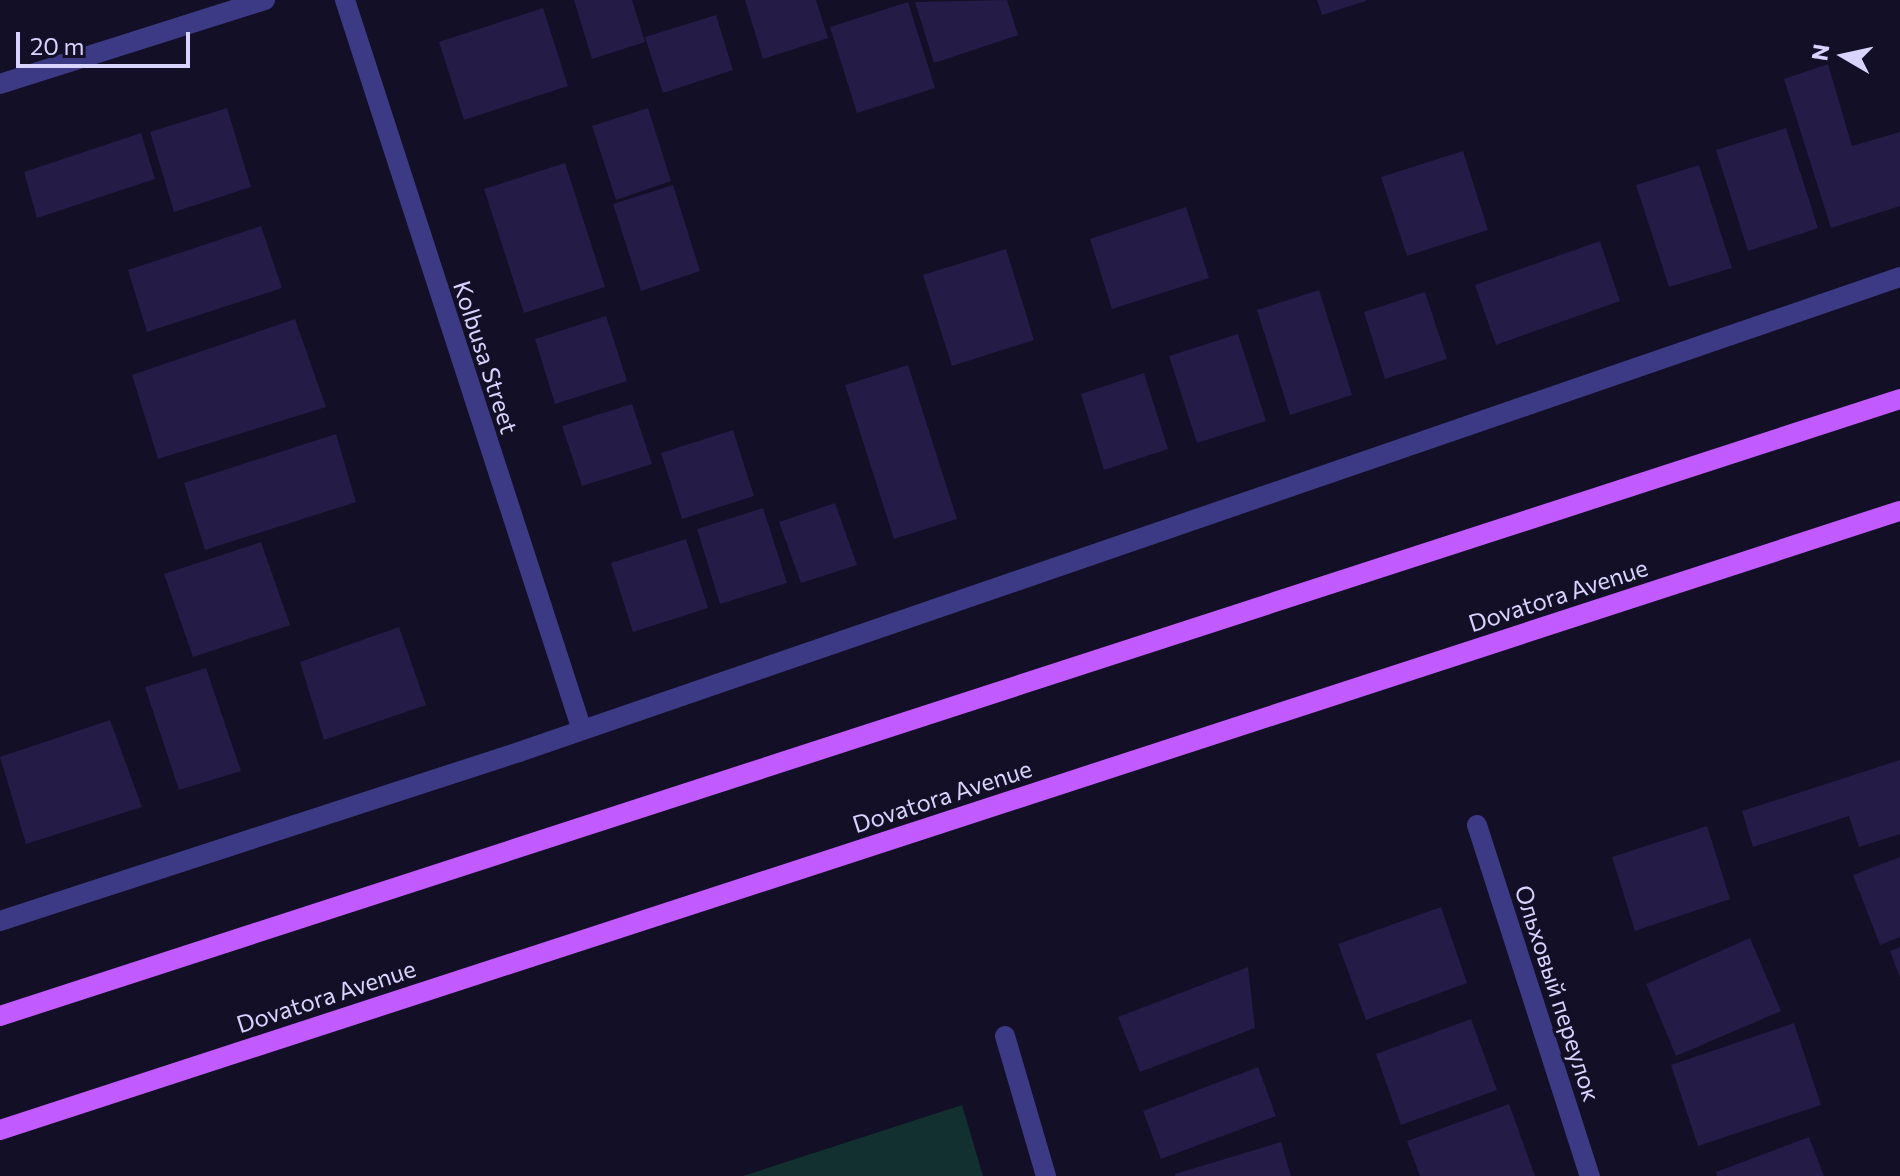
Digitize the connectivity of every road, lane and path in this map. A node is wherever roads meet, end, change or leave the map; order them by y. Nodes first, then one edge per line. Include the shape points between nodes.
1 (265, 0) edge
2 (345, 0) edge
3 (0, 84) edge
4 (1900, 277) edge
5 (1900, 399) edge
6 (1900, 511) edge
7 (581, 727) junction
8 (1477, 825) dead end
9 (0, 921) edge
10 (0, 1016) edge
11 (1005, 1036) dead end
12 (0, 1130) edge
13 (1046, 1176) edge
14 (1590, 1176) edge

1 - 3 street
2 - 7 street, Kolbusa Street
4 - 7 street
5 - 10 main road
6 - 12 main road, Dovatora Avenue
7 - 9 street
8 - 14 street, Ольховый переулок
11 - 13 street

